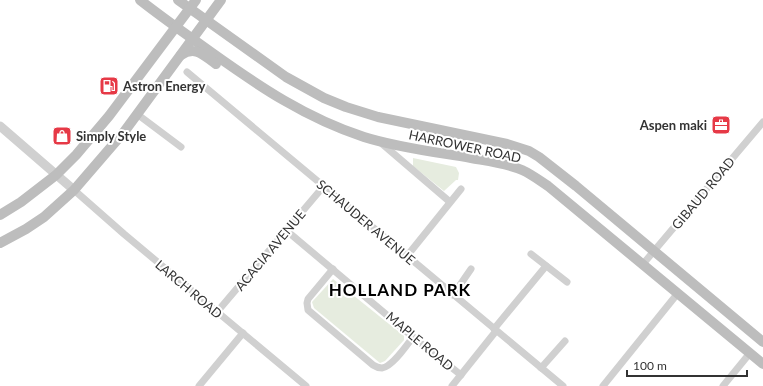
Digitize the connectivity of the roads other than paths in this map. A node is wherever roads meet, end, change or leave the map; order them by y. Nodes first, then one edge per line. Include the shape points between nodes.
1 (140, 0) edge
2 (178, 0) edge
3 (196, 0) edge
4 (221, 0) edge
5 (190, 8) junction
6 (206, 20) junction
7 (176, 28) junction
8 (193, 39) junction
9 (180, 57) junction
10 (187, 72) dead end
11 (248, 79) junction
12 (137, 114) junction
13 (763, 122) edge
14 (0, 126) edge
15 (380, 142) junction
16 (181, 147) dead end
17 (56, 175) junction
18 (323, 187) junction
19 (461, 189) dead end
20 (74, 190) junction
21 (450, 202) junction
22 (0, 215) edge
23 (287, 231) junction
24 (0, 244) edge
25 (655, 251) junction
26 (531, 254) dead end
27 (407, 256) junction
28 (643, 264) junction
29 (546, 266) junction
30 (333, 269) junction
31 (471, 269) dead end
32 (566, 282) dead end
33 (678, 293) junction
34 (453, 295) junction
35 (217, 312) junction
36 (495, 330) junction
37 (750, 331) junction
38 (243, 334) junction
39 (413, 336) junction
40 (564, 341) dead end
41 (763, 342) edge
42 (739, 344) junction
43 (750, 353) junction
44 (763, 364) edge
45 (541, 368) junction
46 (461, 375) junction
47 (199, 386) edge
48 (306, 386) edge
49 (452, 386) edge
50 (563, 386) edge
51 (603, 386) edge
52 (723, 386) edge

1 - 7 main road, HARROWER ROAD
2 - 5 main road, HARROWER ROAD
3 - 5 main road
4 - 6 main road
5 - 6 main road, HARROWER ROAD
5 - 7 main road
6 - 8 main road
6 - 25 main road, HARROWER ROAD via 286,77 346,107 378,117 492,140 528,151 555,168
7 - 8 main road, HARROWER ROAD
7 - 17 main road via 101,126
8 - 9 main road
8 - 11 main road, HARROWER ROAD
9 - 11 main road via 190,51 199,52 235,77
9 - 12 main road
10 - 18 street, SCHAUDER AVENUE
11 - 15 main road, HARROWER ROAD via 314,117
12 - 16 street
12 - 20 main road
13 - 25 street, GIBAUD ROAD
14 - 17 street
15 - 21 street
15 - 28 main road, HARROWER ROAD via 522,170 548,186
17 - 20 street
17 - 22 main road
18 - 23 street, ACACIA AVENUE
18 - 27 street, SCHAUDER AVENUE
19 - 21 street
20 - 24 main road via 44,217
20 - 35 street, LARCH ROAD
21 - 27 street
23 - 30 street, MAPLE ROAD
23 - 35 street, ACACIA AVENUE
25 - 28 street, GIBAUD ROAD
25 - 37 main road, HARROWER ROAD
26 - 29 street
27 - 34 street, SCHAUDER AVENUE
28 - 33 main road, HARROWER ROAD
29 - 32 street
29 - 36 street
30 - 39 street, MAPLE ROAD
30 - 39 street via 308,299 308,310 367,360 382,368 391,364
31 - 34 street
33 - 42 main road, HARROWER ROAD
33 - 51 street
34 - 36 street, SCHAUDER AVENUE
35 - 38 street, LARCH ROAD
36 - 45 street, SCHAUDER AVENUE
36 - 46 street
37 - 41 main road, HARROWER ROAD
37 - 42 main road
38 - 47 street
38 - 48 street, LARCH ROAD
39 - 46 street, MAPLE ROAD
40 - 45 street
42 - 43 main road, HARROWER ROAD
43 - 44 main road, HARROWER ROAD
43 - 52 street
45 - 50 street, SCHAUDER AVENUE
46 - 49 street

